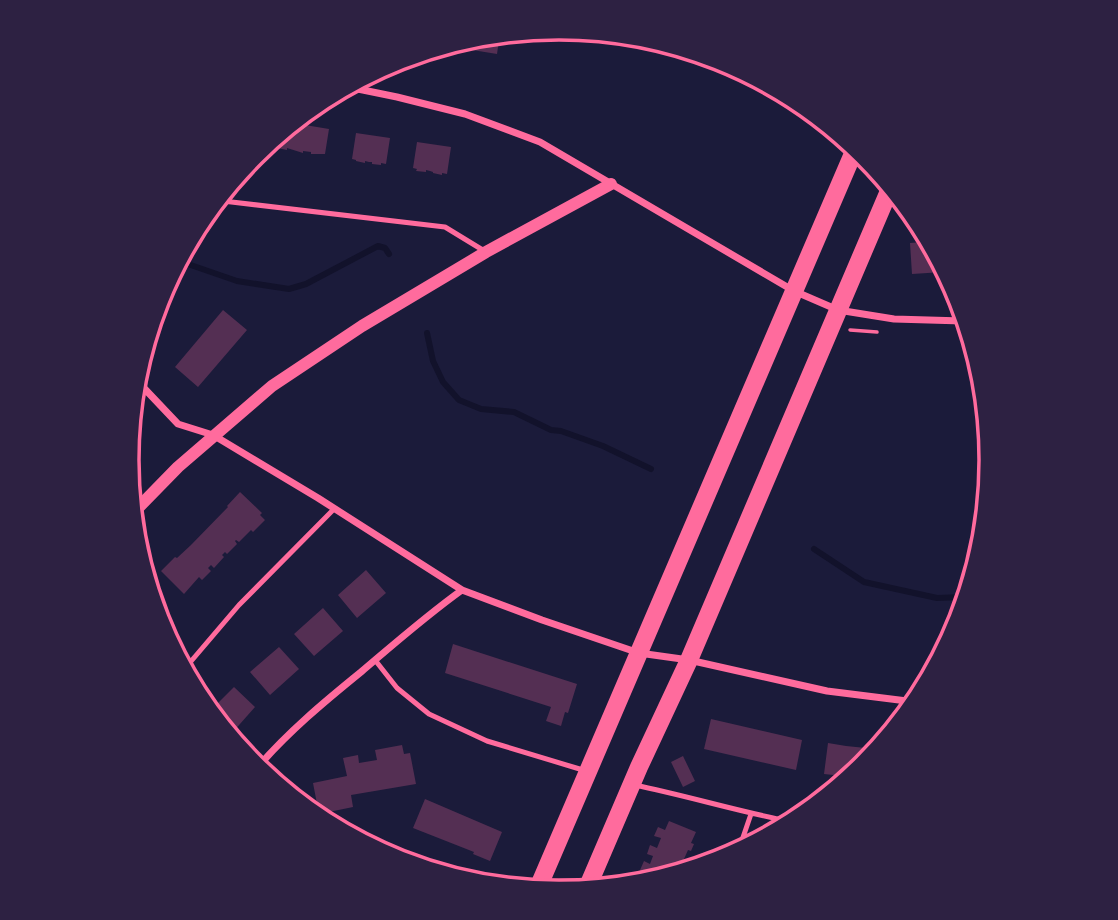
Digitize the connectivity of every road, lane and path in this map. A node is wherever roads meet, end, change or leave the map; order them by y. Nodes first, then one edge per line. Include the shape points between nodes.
1 (362, 90) edge
2 (851, 158) edge
3 (611, 184) junction
4 (887, 197) edge
5 (228, 202) edge
6 (486, 252) junction
7 (794, 290) junction
8 (838, 310) junction
9 (955, 321) edge
10 (145, 389) edge
11 (214, 435) junction
12 (142, 504) edge
13 (334, 509) junction
14 (463, 590) junction
15 (639, 653) junction
16 (374, 660) junction
17 (689, 660) junction
18 (191, 662) edge
19 (903, 700) edge
20 (264, 759) edge
21 (588, 771) junction
22 (631, 784) junction
23 (751, 814) junction
24 (777, 819) edge
25 (743, 837) edge
26 (591, 878) edge
27 (542, 879) edge

1 - 3 street via 511,130
2 - 7 main road
3 - 6 street
3 - 7 street
4 - 8 main road
5 - 6 lane via 445,227
6 - 11 street via 317,355
7 - 8 street
7 - 15 main road
8 - 9 street via 894,319
8 - 17 main road
10 - 11 street via 178,424
11 - 12 street
11 - 13 street
13 - 14 street
13 - 18 lane via 239,605
14 - 15 street
14 - 16 street
15 - 17 street
15 - 21 main road
16 - 20 street
16 - 21 lane via 397,688 429,714 487,741
17 - 19 street via 827,691
17 - 22 main road
21 - 27 main road
22 - 23 lane
22 - 26 main road
23 - 24 lane
23 - 25 lane

